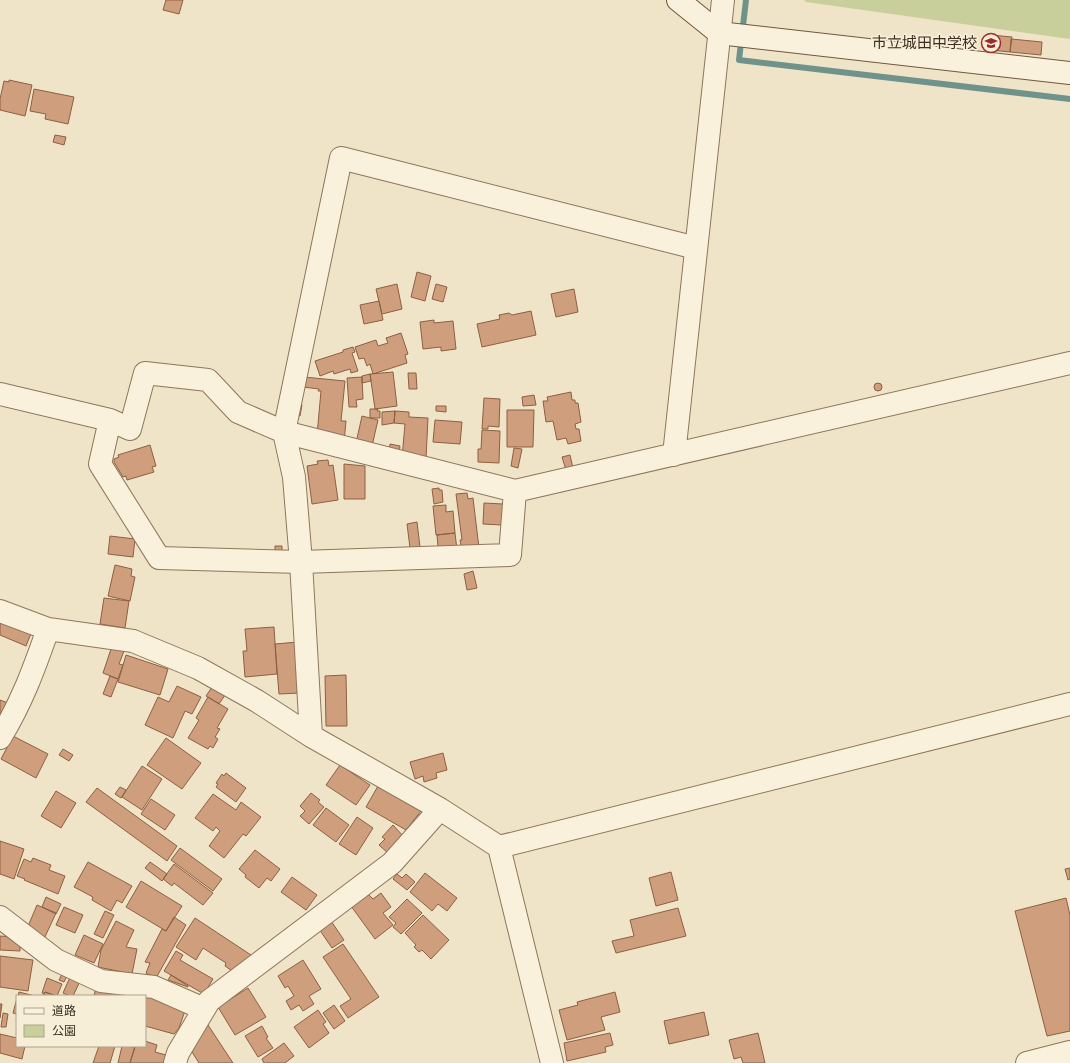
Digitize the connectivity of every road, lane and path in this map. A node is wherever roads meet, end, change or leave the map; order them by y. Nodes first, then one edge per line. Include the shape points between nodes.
1 (678, 0) edge
2 (723, 0) edge
3 (722, 33) junction
4 (1070, 73) edge
5 (696, 248) junction
6 (1070, 363) edge
7 (0, 394) edge
8 (110, 420) junction
9 (284, 432) junction
10 (674, 454) junction
11 (515, 491) junction
12 (301, 562) junction
13 (0, 611) edge
14 (48, 629) junction
15 (1070, 704) edge
16 (310, 736) junction
17 (0, 738) edge
18 (440, 809) junction
19 (499, 847) junction
20 (0, 917) edge
21 (204, 1009) junction
22 (1070, 1052) edge
23 (175, 1063) edge
24 (552, 1063) edge
25 (1027, 1063) edge

1 - 3 street
2 - 3 street
3 - 4 street
3 - 5 street
5 - 9 street via 341,158
5 - 10 street
6 - 10 street
7 - 8 street
8 - 9 street via 130,429 145,373 208,380 238,412
8 - 12 street via 100,464 159,558
9 - 11 street
9 - 12 street via 294,477
10 - 11 street
11 - 12 street via 510,555
12 - 16 street
13 - 14 street
14 - 16 street via 133,641 198,668 257,701
14 - 17 street via 14,715
15 - 19 street
16 - 18 street
18 - 19 street
18 - 21 street via 392,863 209,1001
19 - 24 street
20 - 21 street via 56,960 101,981 154,988
21 - 23 street via 178,1053
22 - 25 street

